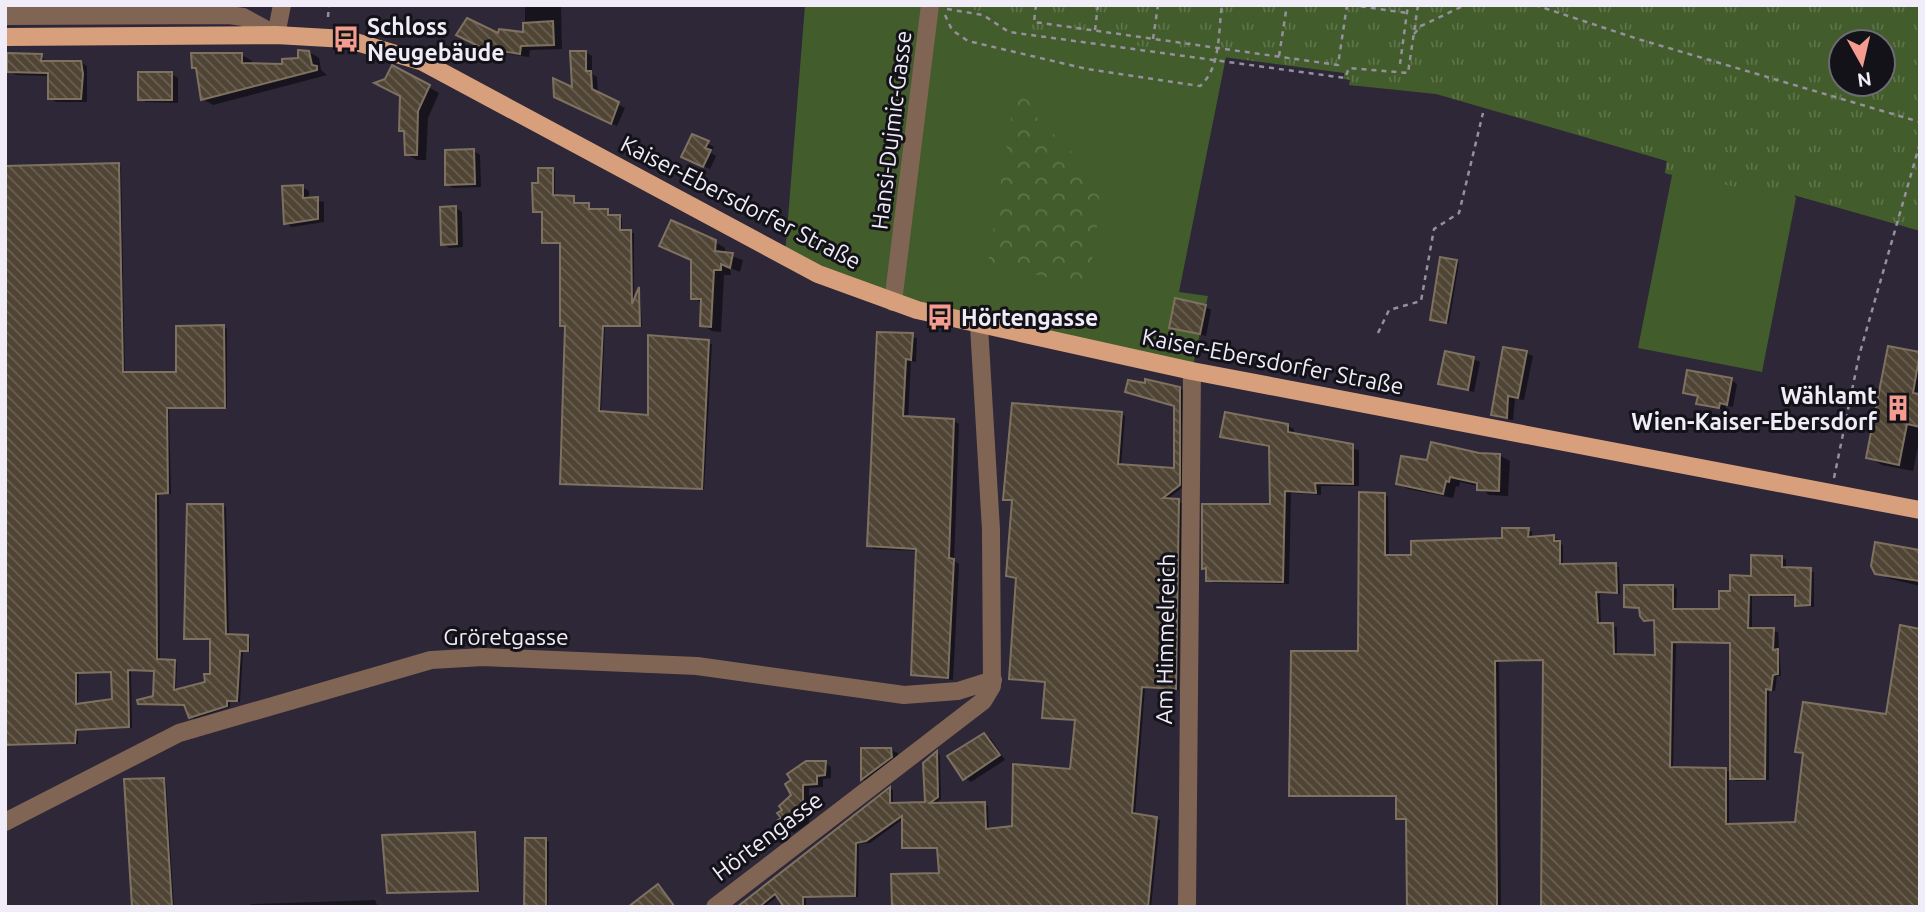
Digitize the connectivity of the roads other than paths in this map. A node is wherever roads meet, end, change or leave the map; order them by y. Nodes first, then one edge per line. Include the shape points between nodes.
1 (282, 5) edge
2 (930, 5) edge
3 (5, 16) edge
4 (276, 35) junction
5 (5, 37) edge
6 (893, 302) junction
7 (979, 326) junction
8 (1192, 371) junction
9 (1920, 510) edge
10 (992, 680) junction
11 (5, 822) edge
12 (715, 907) edge
13 (1187, 907) edge

1 - 4 street
2 - 6 street, Hansi-Dujmic-Gasse
3 - 4 street via 229,15 243,17
4 - 5 main road, Kaiser-Ebersdorfer Straße
4 - 6 main road, Kaiser-Ebersdorfer Straße via 356,40 423,62 818,274
6 - 7 main road, Kaiser-Ebersdorfer Straße
7 - 8 main road, Kaiser-Ebersdorfer Straße
7 - 10 street via 991,530
8 - 9 main road, Kaiser-Ebersdorfer Straße
8 - 13 street, Am Himmelreich
10 - 11 street, Gröretgasse via 958,691 904,695 697,666 483,657 431,660 179,733
10 - 12 street, Hörtengasse via 983,701

